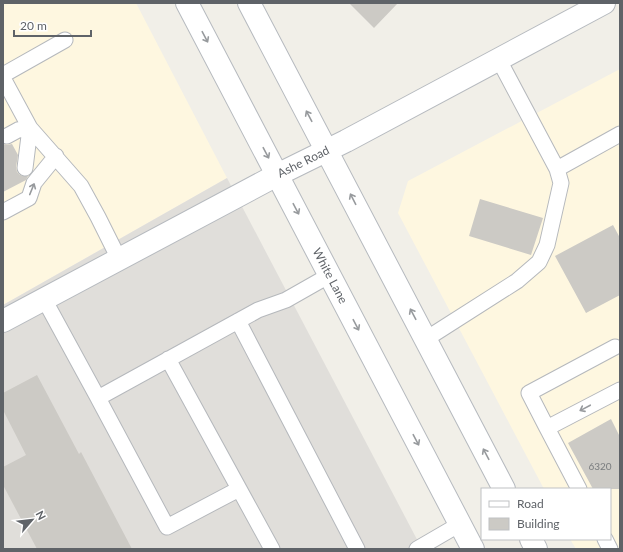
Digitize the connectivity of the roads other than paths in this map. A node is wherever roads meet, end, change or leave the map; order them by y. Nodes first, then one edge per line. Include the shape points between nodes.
1 (187, 3) edge
2 (249, 3) edge
3 (604, 3) edge
4 (65, 40) dead end
5 (498, 60) junction
6 (3, 75) edge
7 (3, 78) edge
8 (30, 128) junction
9 (620, 134) edge
10 (7, 136) dead end
11 (327, 151) junction
12 (17, 154) dead end
13 (56, 156) junction
14 (25, 168) dead end
15 (557, 169) junction
16 (278, 175) junction
17 (3, 212) edge
18 (119, 259) junction
19 (330, 275) junction
20 (44, 300) junction
21 (3, 321) edge
22 (238, 321) junction
23 (426, 339) junction
24 (618, 347) edge
25 (168, 359) junction
26 (620, 390) edge
27 (98, 398) junction
28 (547, 428) junction
29 (503, 488) edge
30 (578, 488) edge
31 (239, 489) junction
32 (460, 524) junction
33 (532, 540) edge
34 (606, 540) edge
35 (272, 549) edge
36 (357, 549) edge
37 (417, 549) edge
38 (473, 549) edge
39 (479, 549) edge
40 (536, 549) edge
41 (610, 549) edge

1 -> 16 main road, White Lane
11 -> 2 main road
3 - 5 main road, Ashe Road
4 - 6 lane
5 - 11 main road, Ashe Road
5 - 15 lane
7 - 8 lane
8 - 10 lane via 18,130
8 - 12 lane
8 - 13 lane
8 - 14 lane
9 - 15 lane
11 - 16 main road, Ashe Road
23 -> 11 main road
17 -> 13 lane via 29,198 34,183
13 - 18 lane via 81,186
15 - 23 lane via 561,184 547,245 539,262 517,282
16 - 18 main road, Ashe Road
16 -> 19 main road, White Lane
18 - 20 main road, Ashe Road
19 - 22 lane via 286,300 258,310
19 -> 32 main road, White Lane
20 - 21 main road, Ashe Road
20 - 27 lane
22 - 25 lane
22 - 36 lane
29 -> 23 main road
24 - 28 lane via 529,393
25 - 27 lane
25 - 31 lane
26 -> 28 lane
27 - 31 lane via 168,527
28 - 30 lane
31 - 35 lane
32 - 37 lane
32 - 38 main road, White Lane
32 - 39 main road
33 - 40 main road
34 - 41 lane

